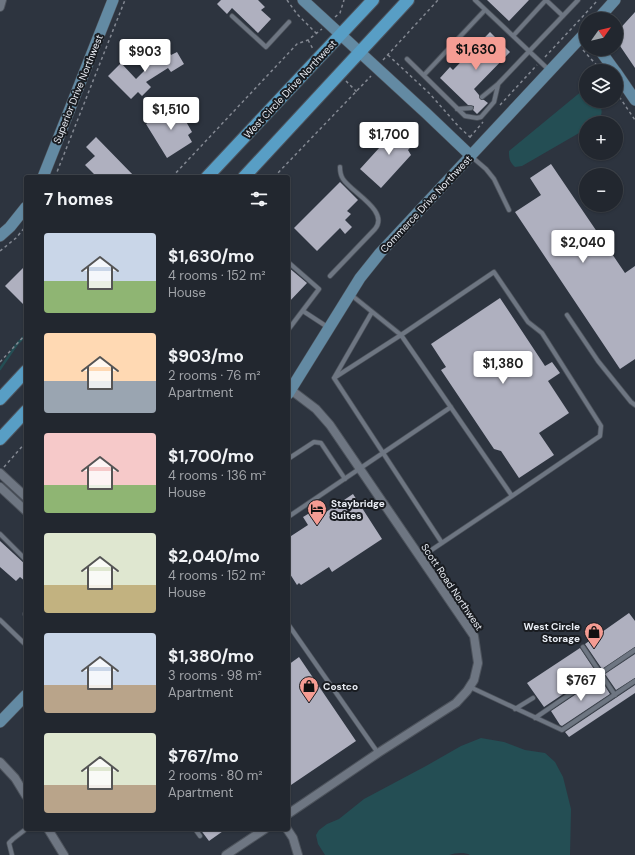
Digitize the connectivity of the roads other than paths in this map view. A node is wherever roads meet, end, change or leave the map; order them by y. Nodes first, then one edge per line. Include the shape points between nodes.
1 (2, 0) edge
2 (113, 0) edge
3 (303, 0) edge
4 (373, 0) edge
5 (408, 0) edge
6 (475, 0) edge
7 (578, 0) edge
8 (615, 0) edge
9 (0, 7) edge
10 (485, 10) junction
11 (604, 12) edge
12 (232, 16) dead end
13 (563, 16) junction
14 (289, 22) dead end
15 (340, 35) junction
16 (513, 36) junction
17 (579, 41) edge
18 (529, 51) junction
19 (360, 52) junction
20 (407, 59) dead end
21 (550, 71) junction
22 (424, 75) junction
23 (623, 82) edge
24 (498, 84) junction
25 (482, 97) dead end
26 (635, 100) edge
27 (471, 108) dead end
28 (457, 109) junction
29 (471, 156) junction
30 (340, 167) dead end
31 (44, 175) edge
32 (209, 175) edge
33 (246, 175) edge
34 (24, 210) edge
35 (509, 210) dead end
36 (0, 236) edge
37 (290, 264) edge
38 (330, 276) dead end
39 (350, 294) junction
40 (303, 311) junction
41 (372, 312) junction
42 (567, 315) dead end
43 (290, 326) edge
44 (329, 328) junction
45 (401, 335) junction
46 (24, 374) edge
47 (334, 378) junction
48 (290, 388) edge
49 (290, 391) edge
50 (0, 399) edge
51 (635, 405) edge
52 (450, 407) junction
53 (24, 413) edge
54 (0, 439) edge
55 (383, 453) junction
56 (290, 457) edge
57 (360, 469) junction
58 (1, 471) edge
59 (345, 479) junction
60 (0, 487) edge
61 (24, 495) edge
62 (512, 496) junction
63 (24, 509) edge
64 (290, 516) edge
65 (0, 534) edge
66 (442, 543) junction
67 (421, 557) junction
68 (24, 558) edge
69 (0, 620) edge
70 (290, 627) edge
71 (24, 643) edge
72 (583, 647) dead end
73 (635, 650) edge
74 (601, 674) junction
75 (635, 681) edge
76 (469, 687) junction
77 (615, 694) junction
78 (24, 697) edge
79 (533, 698) dead end
80 (514, 709) junction
81 (535, 718) junction
82 (0, 722) edge
83 (378, 753) junction
84 (0, 762) edge
85 (24, 793) edge
86 (290, 813) edge
87 (24, 830) edge
88 (49, 831) edge
89 (196, 831) edge
90 (262, 831) edge
91 (289, 831) edge
92 (200, 836) dead end
93 (12, 855) edge
94 (64, 855) edge
95 (226, 855) edge
96 (298, 855) edge

1 - 9 street
2 - 31 street, Superior Drive Northwest
3 - 15 street
4 - 15 main road, West Circle Drive Northwest
5 - 19 main road
6 - 10 lane
7 - 13 lane
8 - 11 street
10 - 16 lane
10 - 22 lane
12 - 14 lane via 266,47
13 - 16 lane via 546,0
13 - 18 lane
15 - 19 street
15 - 32 main road, West Circle Drive Northwest
16 - 18 lane
17 - 21 street, Commerce Drive Northwest
18 - 21 lane
18 - 24 lane
19 - 29 street
19 - 33 main road
20 - 22 lane
21 - 29 street, Commerce Drive Northwest
22 - 28 lane
23 - 26 street
24 - 25 lane
24 - 28 lane via 494,102 481,117 465,116
27 - 28 lane
29 - 35 lane via 494,179
29 - 39 street, Commerce Drive Northwest via 380,253
30 - 38 lane via 343,179 375,210 380,219 378,226
34 - 36 street
37 - 40 lane via 319,289
39 - 41 lane
39 - 44 street, Commerce Drive Northwest
40 - 43 lane
40 - 44 lane
41 - 45 lane
41 - 47 lane
42 - 51 lane via 598,361
44 - 48 street, Commerce Drive Northwest
45 - 47 lane
45 - 52 lane
45 - 62 lane via 494,272 528,322 542,333 601,426 600,436
46 - 50 main road
47 - 55 lane
49 - 57 street, Scott Road Northwest via 323,416
52 - 55 lane
52 - 62 lane
53 - 54 main road
55 - 57 lane
55 - 66 lane
56 - 59 lane via 314,442 321,443
57 - 59 lane
57 - 67 street, Scott Road Northwest
58 - 61 street
59 - 64 lane
60 - 63 street
62 - 66 lane
65 - 68 lane
66 - 67 lane
67 - 76 street, Scott Road Northwest via 474,636 478,663 474,680
69 - 71 lane
70 - 83 lane
72 - 74 lane
73 - 74 lane
74 - 77 lane
74 - 81 lane
75 - 77 lane
76 - 80 lane
76 - 83 street, Scott Road Northwest via 456,703
77 - 81 lane via 562,730
78 - 82 street
79 - 80 lane
80 - 81 lane
83 - 86 street, Scott Road Northwest
84 - 85 street
87 - 93 lane via 10,843
88 - 94 street
89 - 92 lane
90 - 95 street
91 - 96 street

